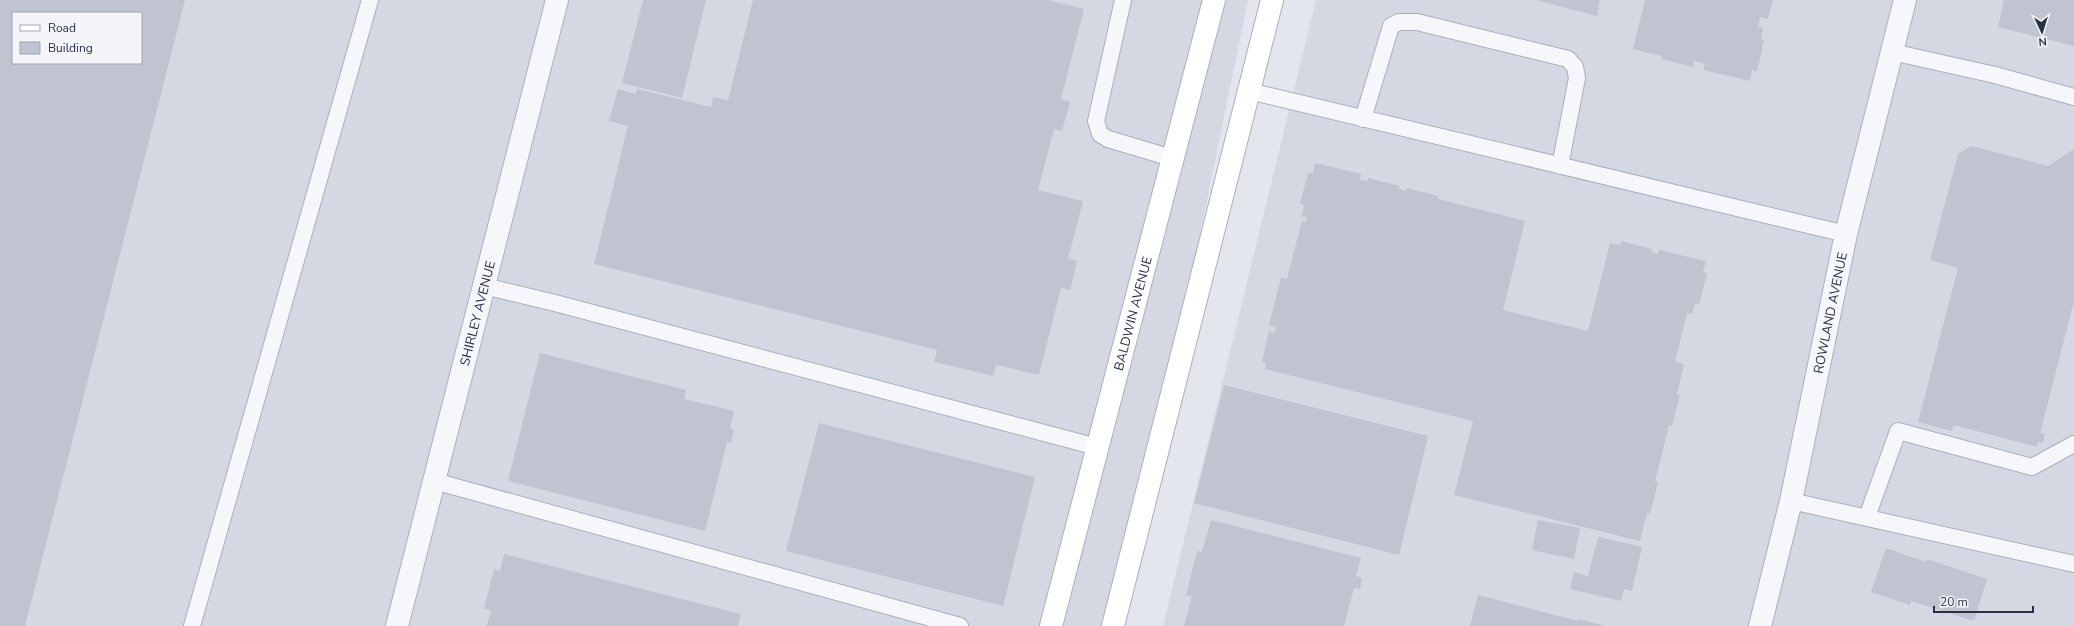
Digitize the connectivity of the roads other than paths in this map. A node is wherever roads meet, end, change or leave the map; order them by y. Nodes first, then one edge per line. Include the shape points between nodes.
1 (370, 0) edge
2 (557, 0) edge
3 (1122, 0) edge
4 (1214, 0) edge
5 (1272, 0) edge
6 (1905, 0) edge
7 (1892, 52) junction
8 (1248, 91) junction
9 (2074, 97) edge
10 (1363, 119) junction
11 (1172, 158) junction
12 (1560, 166) junction
13 (1846, 234) junction
14 (484, 286) junction
15 (2074, 444) edge
16 (1097, 447) junction
17 (434, 482) junction
18 (1791, 501) junction
19 (1867, 517) junction
20 (2074, 564) edge
21 (192, 626) edge
22 (397, 626) edge
23 (960, 626) edge
24 (1051, 626) edge
25 (1113, 626) edge
26 (1760, 626) edge

1 - 21 lane
2 - 14 street, SHIRLEY AVENUE
3 - 11 lane via 1096,121 1100,134 1108,139
4 - 11 main road, BALDWIN AVENUE
5 - 8 main road
6 - 7 street, ROWLAND AVENUE
7 - 9 lane
7 - 13 street, ROWLAND AVENUE
8 - 10 lane
8 - 25 main road
10 - 12 lane
10 - 12 lane via 1391,26 1399,22 1417,22 1568,59 1577,78
11 - 16 main road, BALDWIN AVENUE
12 - 13 lane
13 - 18 street, ROWLAND AVENUE
14 - 16 lane
14 - 17 street, SHIRLEY AVENUE
15 - 19 lane via 2032,467 1898,431
16 - 24 main road, BALDWIN AVENUE
17 - 22 street, SHIRLEY AVENUE
17 - 23 lane
18 - 19 lane
18 - 26 street, ROWLAND AVENUE
19 - 20 lane

